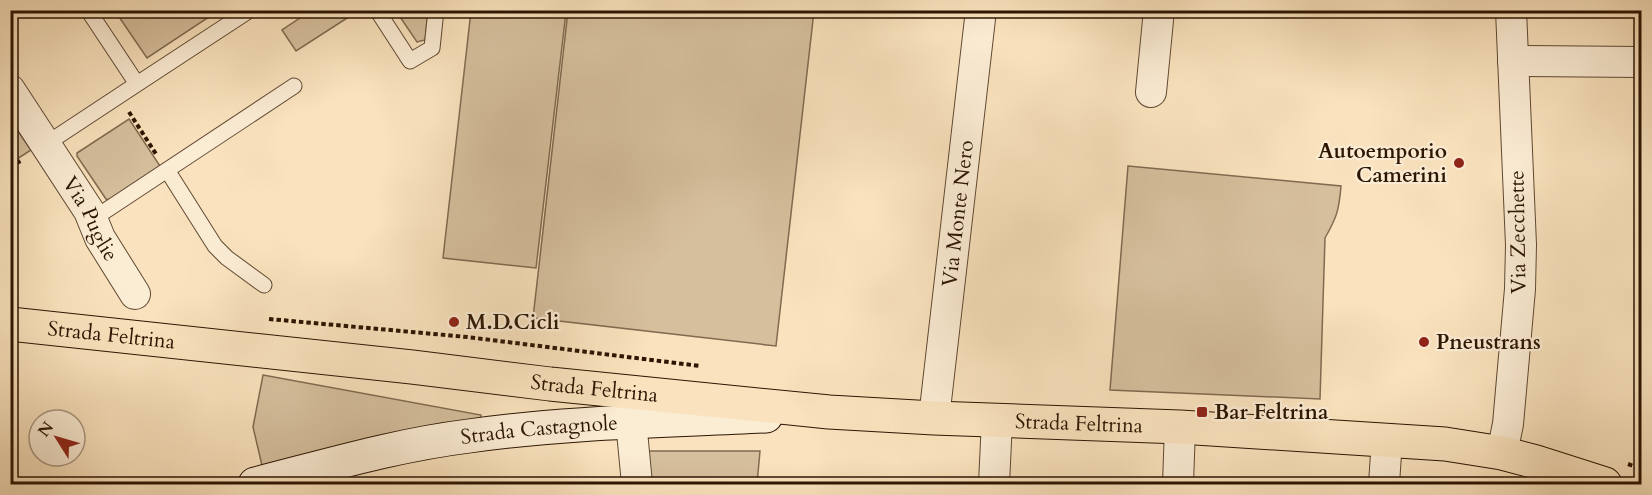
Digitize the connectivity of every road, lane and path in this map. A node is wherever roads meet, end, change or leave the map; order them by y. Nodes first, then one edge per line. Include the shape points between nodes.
1 (88, 10) edge
2 (250, 10) edge
3 (377, 10) edge
4 (436, 10) edge
5 (981, 10) edge
6 (1159, 10) edge
7 (1511, 10) edge
8 (1513, 61) junction
9 (1641, 62) edge
10 (137, 84) junction
11 (294, 86) dead end
12 (10, 90) edge
13 (1151, 92) dead end
14 (119, 96) junction
15 (46, 144) junction
16 (167, 170) junction
17 (93, 219) junction
18 (264, 285) dead end
19 (135, 294) dead end
20 (268, 318) dead end
21 (10, 324) edge
22 (702, 366) dead end
23 (829, 412) junction
24 (934, 418) junction
25 (997, 420) junction
26 (631, 421) junction
27 (1180, 427) junction
28 (1387, 439) junction
29 (1502, 453) junction
30 (1641, 469) edge
31 (1612, 473) edge
32 (255, 484) edge
33 (637, 484) edge
34 (994, 484) edge
35 (1178, 484) edge
36 (1384, 484) edge

1 - 10 lane
2 - 10 lane
3 - 4 lane via 410,61 432,48
5 - 24 street, Via Monte Nero
6 - 13 street
7 - 8 street, Via Zecchette
8 - 9 street
8 - 29 street, Via Zecchette via 1520,289
10 - 14 lane
11 - 16 lane
12 - 15 street, Via Puglie
14 - 15 lane
14 - 16 path
15 - 17 street, Via Puglie
16 - 17 lane
16 - 18 lane via 215,246
17 - 19 street, Via Puglie via 100,238
20 - 22 path
21 - 23 main road, Strada Feltrina
23 - 24 main road, Strada Feltrina
23 - 26 main road, Strada Castagnole
24 - 25 main road, Strada Feltrina
25 - 27 main road, Strada Feltrina
25 - 34 street
26 - 32 main road, Strada Castagnole via 524,429 413,445
26 - 33 street
27 - 28 main road, Strada Feltrina
27 - 35 street
28 - 29 main road, Strada Feltrina
28 - 36 street
29 - 31 main road, Strada Feltrina
30 - 31 path

